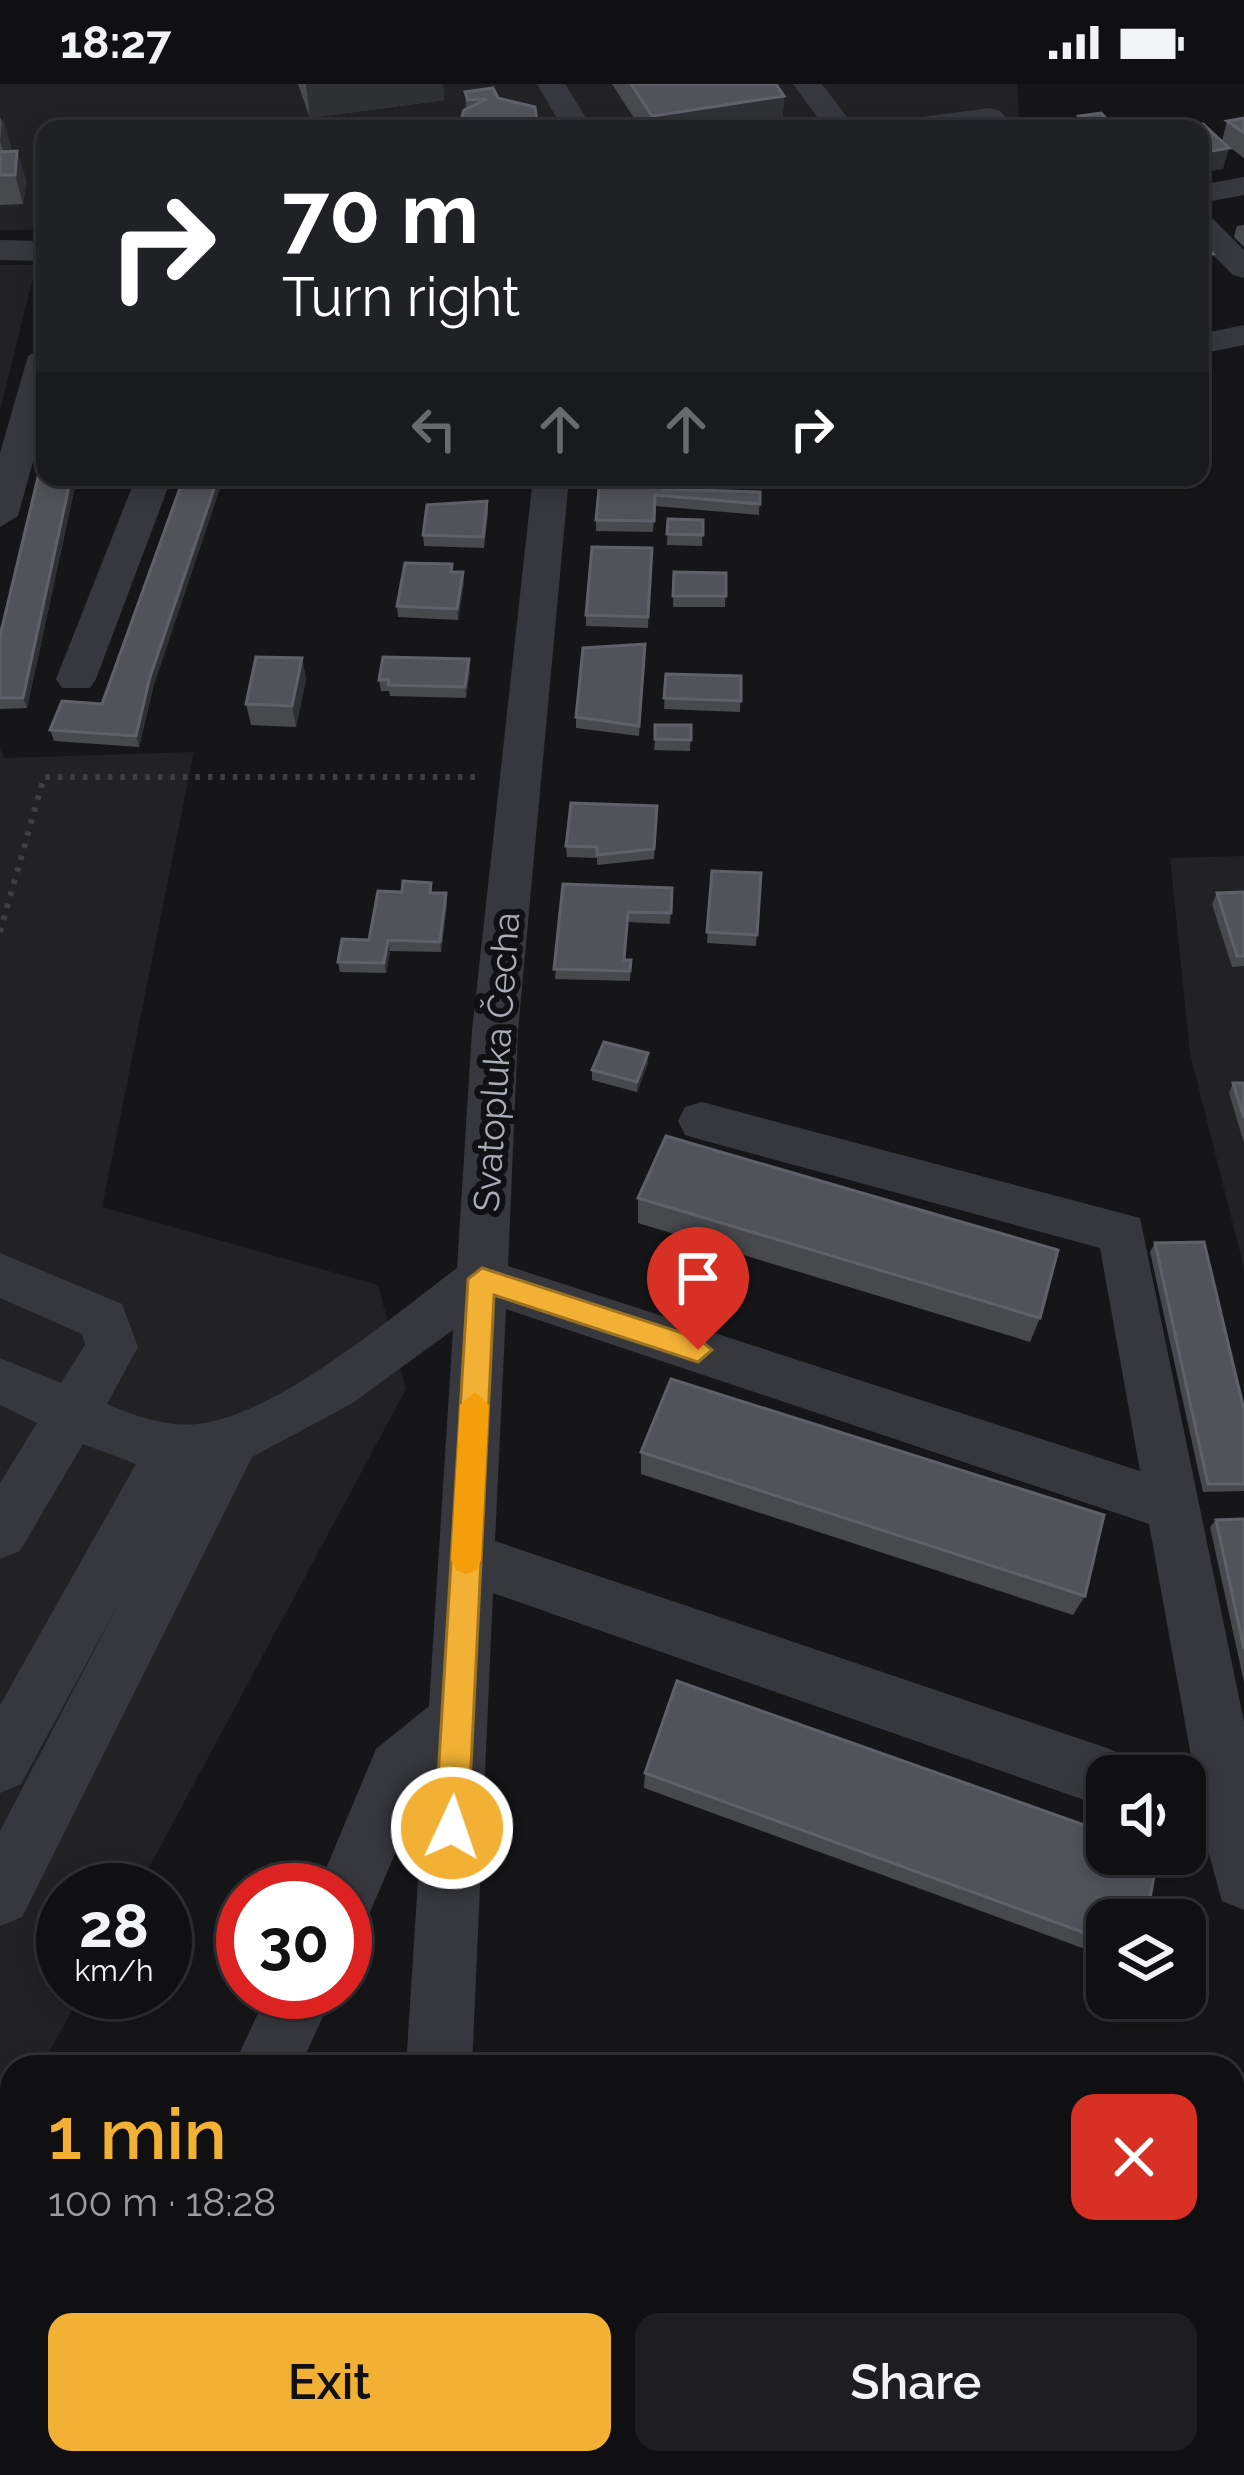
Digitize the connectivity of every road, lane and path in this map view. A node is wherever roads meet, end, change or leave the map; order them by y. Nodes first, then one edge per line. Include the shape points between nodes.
1 (551, 84) edge
2 (807, 84) edge
3 (990, 117) dead end
4 (573, 120) edge
5 (834, 120) edge
6 (967, 120) edge
7 (1244, 185) edge
8 (1209, 192) edge
9 (1209, 233) edge
10 (0, 250) edge
11 (36, 251) edge
12 (1244, 268) edge
13 (1244, 335) edge
14 (1209, 342) edge
15 (36, 388) edge
16 (151, 486) edge
17 (550, 486) edge
18 (0, 516) edge
19 (76, 679) dead end
20 (520, 776) junction
21 (0, 932) edge
22 (702, 1121) dead end
23 (0, 1275) edge
24 (482, 1279) junction
25 (0, 1381) edge
26 (74, 1411) junction
27 (233, 1439) junction
28 (174, 1449) junction
29 (1174, 1507) junction
30 (5, 1514) edge
31 (466, 1557) junction
32 (458, 1720) junction
33 (0, 1763) edge
34 (1086, 1771) edge
35 (19, 1819) edge
36 (1221, 1835) edge
37 (359, 1863) edge
38 (0, 1895) edge
39 (289, 2019) edge
40 (272, 2055) edge
41 (440, 2055) edge

1 - 4 street
2 - 5 street
3 - 6 street
7 - 8 street
9 - 12 street
10 - 11 street
13 - 14 street
15 - 18 street
16 - 19 street
17 - 20 street, Svatopluka Čecha
20 - 21 path via 44,777
20 - 24 street, Svatopluka Čecha
22 - 29 street via 1122,1233
23 - 26 street via 104,1321 112,1347
24 - 27 street via 352,1374
24 - 29 street
24 - 31 street, Svatopluka Čecha
25 - 26 street
26 - 28 street
26 - 30 street
27 - 28 street
27 - 35 street
28 - 33 street
29 - 36 street
31 - 32 street, Svatopluka Čecha
31 - 34 street
32 - 37 street via 397,1770
32 - 41 street, Svatopluka Čecha
35 - 38 street
39 - 40 street

